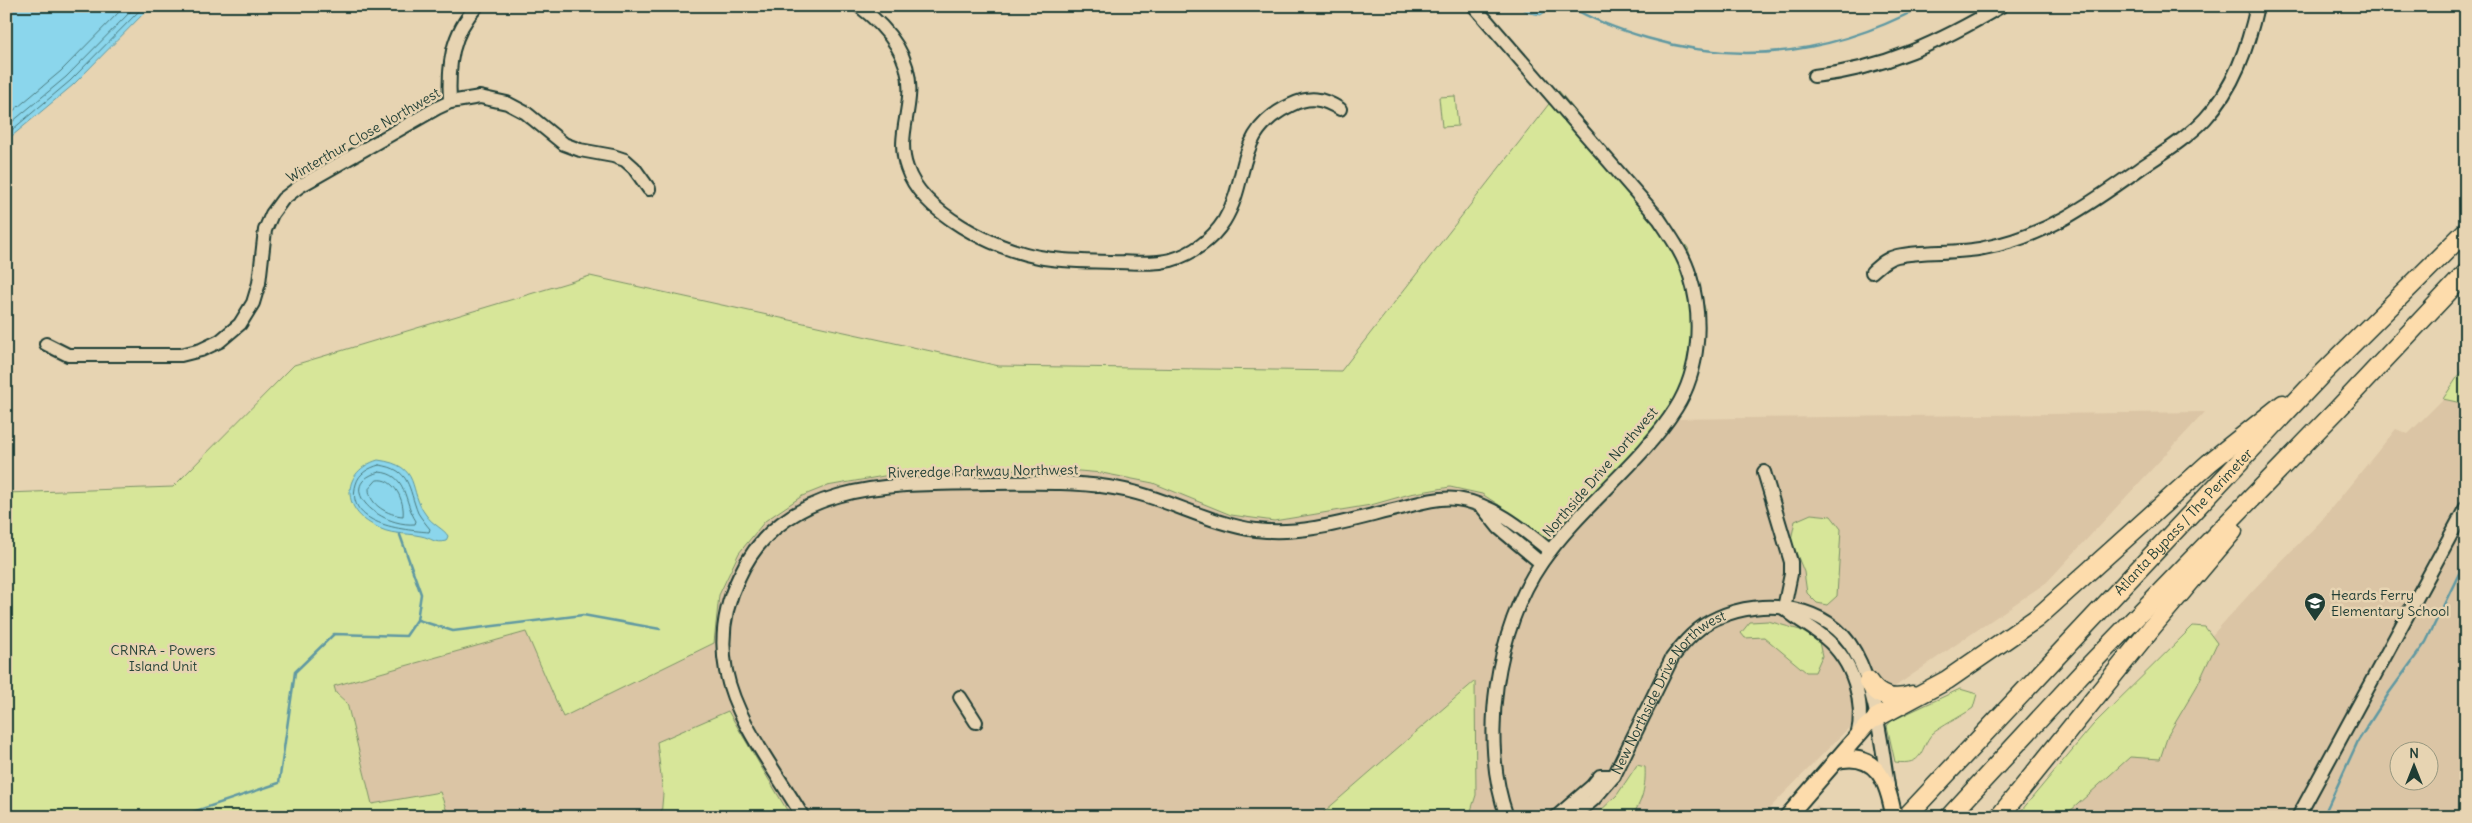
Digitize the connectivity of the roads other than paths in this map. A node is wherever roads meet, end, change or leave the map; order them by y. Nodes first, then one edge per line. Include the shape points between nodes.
1 (477, 6) edge
2 (859, 6) edge
3 (1474, 6) edge
4 (2001, 6) edge
5 (2257, 6) edge
6 (1814, 76) dead end
7 (450, 102) junction
8 (1340, 109) dead end
9 (649, 189) dead end
10 (2466, 231) edge
11 (1872, 272) dead end
12 (2466, 273) edge
13 (46, 344) dead end
14 (2321, 375) junction
15 (2336, 411) junction
16 (1764, 472) dead end
17 (2466, 507) edge
18 (1483, 508) junction
19 (1550, 551) junction
20 (1541, 563) junction
21 (1784, 608) junction
22 (1868, 681) junction
23 (1927, 691) junction
24 (960, 697) dead end
25 (1876, 718) junction
26 (976, 722) dead end
27 (1857, 737) junction
28 (1834, 761) junction
29 (1614, 776) junction
30 (1888, 787) junction
31 (1500, 793) junction
32 (803, 817) edge
33 (1496, 817) edge
34 (1507, 817) edge
35 (1513, 817) edge
36 (1556, 817) edge
37 (1573, 817) edge
38 (1787, 817) edge
39 (1894, 817) edge
40 (1906, 817) edge
41 (1950, 817) edge
42 (1999, 817) edge
43 (2298, 817) edge

1 - 7 street via 454,43 449,78
2 - 8 street via 888,31 902,54 910,96 902,146 914,185 928,202 962,226 990,241 1038,257 1154,263 1187,254 1208,240 1225,219 1245,153 1263,124 1281,109 1308,98 1318,98
3 - 19 street, Northside Drive Northwest via 1659,219 1678,246 1697,306 1697,338 1692,369 1676,408
4 - 6 street via 1941,41 1910,54 1878,65
5 - 11 street via 2240,65 2205,119 2091,203 2018,240 1966,251 1897,256 1884,261
7 - 9 street, Winterthur Close Northwest via 480,97 507,103 526,113 564,144 624,160
7 - 13 street, Winterthur Close Northwest via 300,186 283,199 265,230 259,282 253,303 240,324 220,341 180,355 68,355
10 - 14 highway, Atlanta Bypass / The Perimeter
12 - 15 highway, Atlanta Bypass / The Perimeter
14 - 23 highway via 2209,463 2037,618
14 - 40 highway, Atlanta Bypass / The Perimeter
15 - 41 highway, Atlanta Bypass / The Perimeter via 2095,660
15 - 42 highway via 2153,626
16 - 21 street via 1791,562
17 - 43 street
18 - 19 street, Riveredge Parkway Northwest via 1508,518
18 - 20 street via 1499,528
18 - 32 street, Riveredge Parkway Northwest via 1455,499 1440,499 1313,529 1273,532 1232,526 1137,492 1072,483 902,485 860,490 825,499 796,512 772,531 750,556 732,594 724,636 726,672 743,718
19 - 20 street, Northside Drive Northwest
20 - 31 street, Northside Drive Northwest via 1517,608 1501,664 1495,712 1495,755
21 - 22 street, New Northside Drive Northwest via 1810,613 1843,636 1856,652
21 - 27 street via 1827,640 1844,661 1860,703
21 - 29 street, New Northside Drive Northwest via 1762,606 1738,610 1715,618 1694,633 1672,658
22 - 23 highway via 1877,692 1888,698
22 - 25 street, New Northside Drive Northwest
23 - 25 highway
24 - 26 street
25 - 27 main road
25 - 30 street, New Northside Drive Northwest
27 - 28 main road
28 - 30 main road via 1853,759 1868,763
28 - 38 main road
29 - 36 street via 1600,776
29 - 37 street, New Northside Drive Northwest
30 - 39 main road, New Northside Drive Northwest
31 - 33 street
31 - 34 street, Northside Drive Northwest
31 - 35 street

